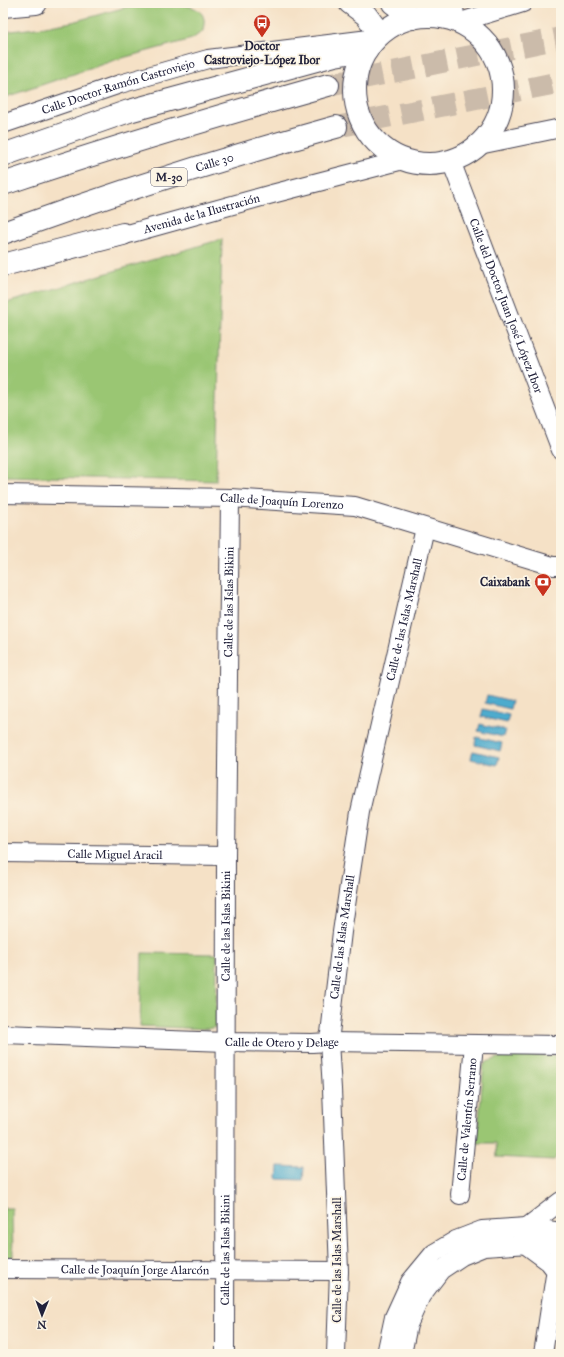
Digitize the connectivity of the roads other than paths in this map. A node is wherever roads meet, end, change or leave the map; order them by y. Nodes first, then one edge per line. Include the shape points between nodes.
1 (36, 3) edge
2 (350, 3) edge
3 (393, 3) edge
4 (523, 3) edge
5 (3, 6) edge
6 (419, 13) edge
7 (456, 15) edge
8 (375, 41) junction
9 (328, 86) tunnel mouth
10 (3, 124) edge
11 (336, 127) tunnel mouth
12 (561, 128) edge
13 (479, 145) junction
14 (3, 155) edge
15 (403, 160) junction
16 (451, 161) junction
17 (3, 184) edge
18 (3, 233) edge
19 (123, 234) junction
20 (3, 266) edge
21 (3, 276) edge
22 (561, 450) edge
23 (3, 494) edge
24 (230, 498) junction
25 (425, 528) junction
26 (558, 570) edge
27 (3, 853) edge
28 (226, 856) junction
29 (3, 1034) edge
30 (226, 1042) junction
31 (329, 1042) junction
32 (474, 1044) junction
33 (561, 1045) edge
34 (460, 1195) dead end
35 (561, 1201) edge
36 (527, 1227) junction
37 (561, 1232) edge
38 (561, 1236) edge
39 (561, 1242) edge
40 (526, 1245) junction
41 (3, 1269) edge
42 (225, 1270) junction
43 (339, 1271) junction
44 (556, 1271) junction
45 (225, 1354) edge
46 (336, 1354) edge
47 (386, 1354) edge
48 (402, 1354) edge
49 (543, 1354) edge

1 - 5 main road
2 - 8 main road via 366,15
3 - 6 main road
4 - 7 street
6 - 7 main road via 437,16
6 - 8 main road via 396,24
7 - 13 main road via 484,39 499,64 503,79 502,108 497,122
8 - 10 street, Calle Doctor Ramón Castroviejo via 208,59 120,84
8 - 14 main road via 335,55 129,111
8 - 15 main road via 357,72 357,108 366,130 374,140 392,155
9 - 17 main road via 97,152
11 - 18 main road, Calle 30 / M-30 via 253,150 79,205
12 - 13 street
13 - 16 main road via 466,155
15 - 16 main road via 419,164
15 - 19 street, Avenida de la Ilustración
16 - 22 street, Calle del Doctor Juan José López Ibor
19 - 20 main road
19 - 21 street, Avenida de la Ilustración
23 - 24 street, Calle de Joaquín Lorenzo
24 - 25 street, Calle de Joaquín Lorenzo via 355,506
24 - 28 street, Calle de las Islas Bikini
25 - 26 street, Calle de Joaquín Lorenzo
25 - 31 street, Calle de las Islas Marshall via 360,812
27 - 28 street, Calle Miguel Aracil
28 - 30 street, Calle de las Islas Bikini
29 - 30 street, Calle de Otero y Delage
30 - 31 street, Calle de Otero y Delage
30 - 42 street, Calle de las Islas Bikini
31 - 32 street, Calle de Otero y Delage
31 - 43 street, Calle de las Islas Marshall
32 - 33 street, Calle de Otero y Delage
32 - 34 street, Calle de Valentín Serrano
35 - 36 street
36 - 37 street
36 - 47 street via 482,1230 456,1240 434,1253 410,1282 394,1317
38 - 39 street
39 - 40 street
39 - 44 street
40 - 44 street via 549,1262
40 - 48 street via 484,1247 462,1256 441,1270 421,1296 408,1325
41 - 42 street, Calle de Joaquín Jorge Alarcón
42 - 43 street, Calle de Joaquín Jorge Alarcón
42 - 45 street, Calle de las Islas Bikini
43 - 46 street, Calle de las Islas Marshall
44 - 49 street

